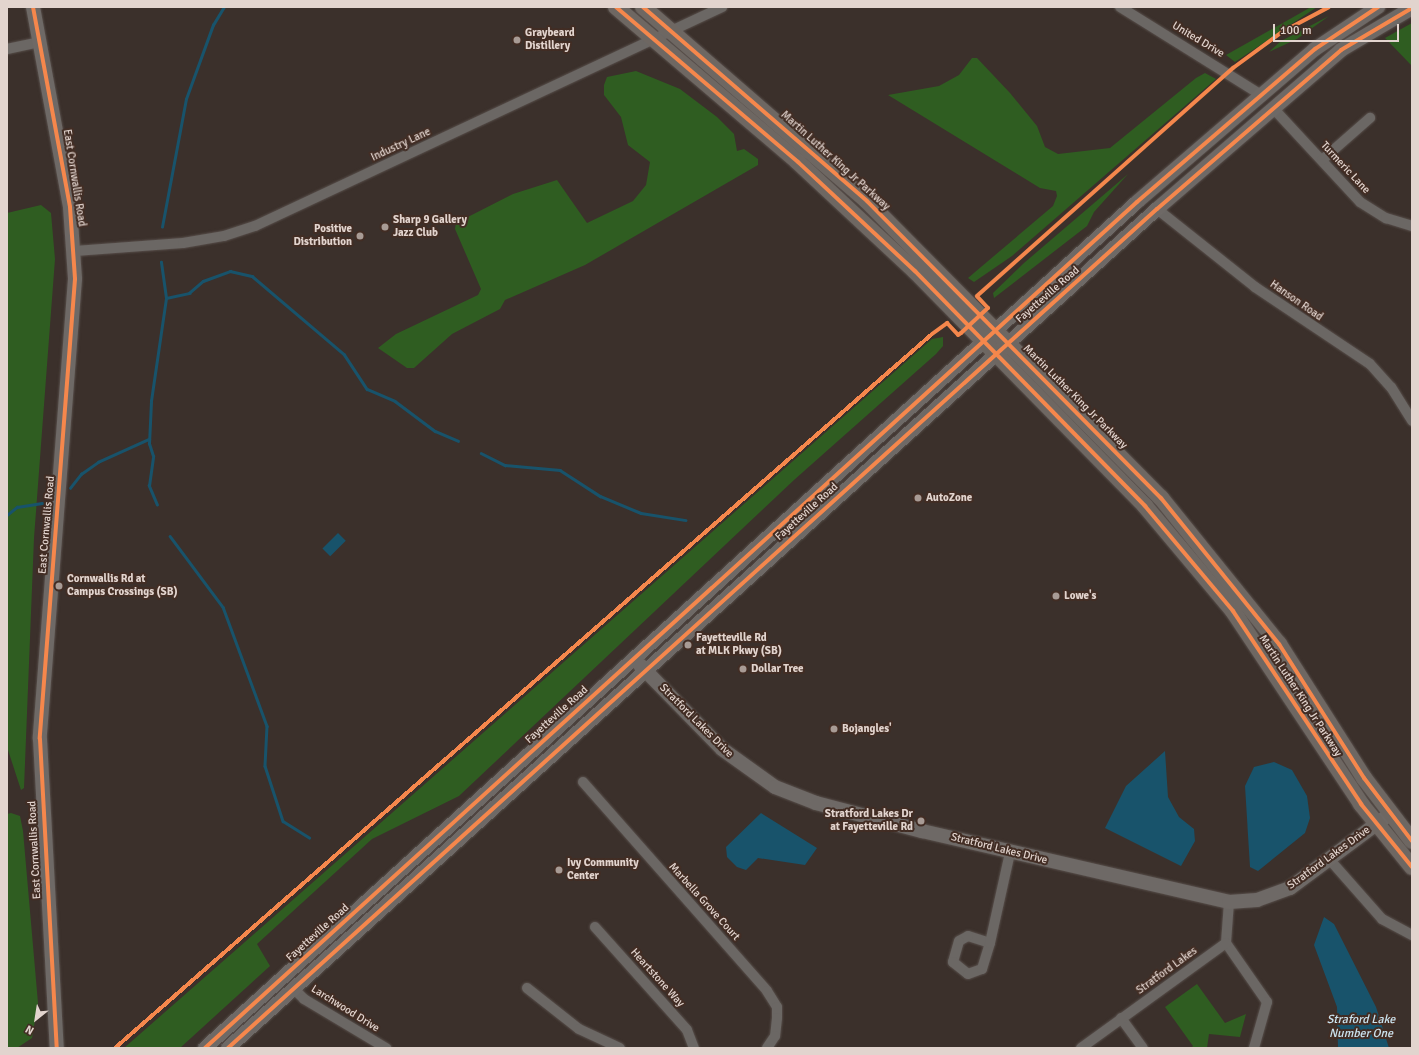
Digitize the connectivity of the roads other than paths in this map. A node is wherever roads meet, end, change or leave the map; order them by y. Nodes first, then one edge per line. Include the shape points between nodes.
1 (33, 7) edge
2 (616, 7) edge
3 (643, 7) edge
4 (722, 7) edge
5 (1120, 7) edge
6 (1378, 7) edge
7 (1412, 8) edge
8 (671, 31) junction
9 (654, 39) junction
10 (39, 42) junction
11 (7, 49) edge
12 (1263, 96) junction
13 (1274, 108) junction
14 (1370, 118) dead end
15 (1322, 160) junction
16 (1157, 209) junction
17 (1412, 226) edge
18 (75, 251) junction
19 (995, 329) junction
20 (982, 340) junction
21 (1008, 343) junction
22 (995, 354) junction
23 (1412, 421) edge
24 (634, 658) junction
25 (646, 670) junction
26 (583, 782) dead end
27 (1390, 814) junction
28 (1376, 824) junction
29 (1412, 841) edge
30 (1010, 852) junction
31 (1330, 860) junction
32 (1412, 867) edge
33 (1229, 902) junction
34 (595, 928) dead end
35 (1412, 935) edge
36 (990, 943) dead end
37 (1226, 943) junction
38 (293, 988) junction
39 (527, 988) dead end
40 (1121, 1018) junction
41 (57, 1048) edge
42 (205, 1048) edge
43 (228, 1048) edge
44 (386, 1048) edge
45 (620, 1048) edge
46 (694, 1048) edge
47 (767, 1048) edge
48 (1081, 1048) edge
49 (1143, 1048) edge
50 (1254, 1048) edge

1 - 10 main road, East Cornwallis Road
2 - 9 main road, Martin Luther King Jr Parkway
3 - 8 main road, Martin Luther King Jr Parkway
4 - 8 street, Industry Lane
5 - 12 street, United Drive
6 - 12 main road, Fayetteville Road via 1315,49
7 - 13 main road, Fayetteville Road via 1341,50
8 - 9 street, Industry Lane
8 - 19 main road, Martin Luther King Jr Parkway via 859,194
9 - 18 street, Industry Lane via 240,232 167,245
9 - 20 main road, Martin Luther King Jr Parkway via 820,182 916,271
10 - 11 street
10 - 18 main road, East Cornwallis Road via 70,207
12 - 19 main road, Fayetteville Road
13 - 15 street, Turmeric Lane
13 - 16 main road, Fayetteville Road
14 - 15 street
15 - 17 street, Turmeric Lane via 1368,208
16 - 21 main road, Fayetteville Road
16 - 23 street, Hanson Road via 1255,287 1370,364 1390,387
18 - 41 main road, East Cornwallis Road via 74,302 40,739
19 - 20 main road, Fayetteville Road
19 - 21 main road, Martin Luther King Jr Parkway
20 - 22 main road, Martin Luther King Jr Parkway
20 - 24 main road, Fayetteville Road via 853,463
21 - 22 main road, Fayetteville Road
21 - 27 main road, Martin Luther King Jr Parkway via 1161,498 1220,567 1279,644
22 - 25 main road, Fayetteville Road
22 - 28 main road, Martin Luther King Jr Parkway via 1145,506 1196,565 1270,662 1341,776
24 - 25 main road, Stratford Lakes Drive
24 - 42 main road, Fayetteville Road
25 - 30 main road, Stratford Lakes Drive via 722,749 775,787 816,803
25 - 38 main road, Fayetteville Road
26 - 47 street, Marbella Grove Court via 767,990 776,1007 777,1018 775,1036
27 - 28 main road, Stratford Lakes Drive
27 - 29 main road, Martin Luther King Jr Parkway
28 - 31 main road, Stratford Lakes Drive
28 - 32 main road, Martin Luther King Jr Parkway
30 - 33 main road, Stratford Lakes Drive
30 - 36 street
31 - 33 main road, Stratford Lakes Drive via 1290,888 1257,900
31 - 35 street via 1382,919
33 - 37 street
34 - 46 street, Heartstone Way via 687,1030
37 - 40 street, Stratford Lakes
37 - 50 street via 1267,1002
38 - 43 main road, Fayetteville Road
38 - 44 street, Larchwood Drive via 304,999
39 - 45 street via 579,1029
40 - 48 street, Stratford Lakes
40 - 49 street

